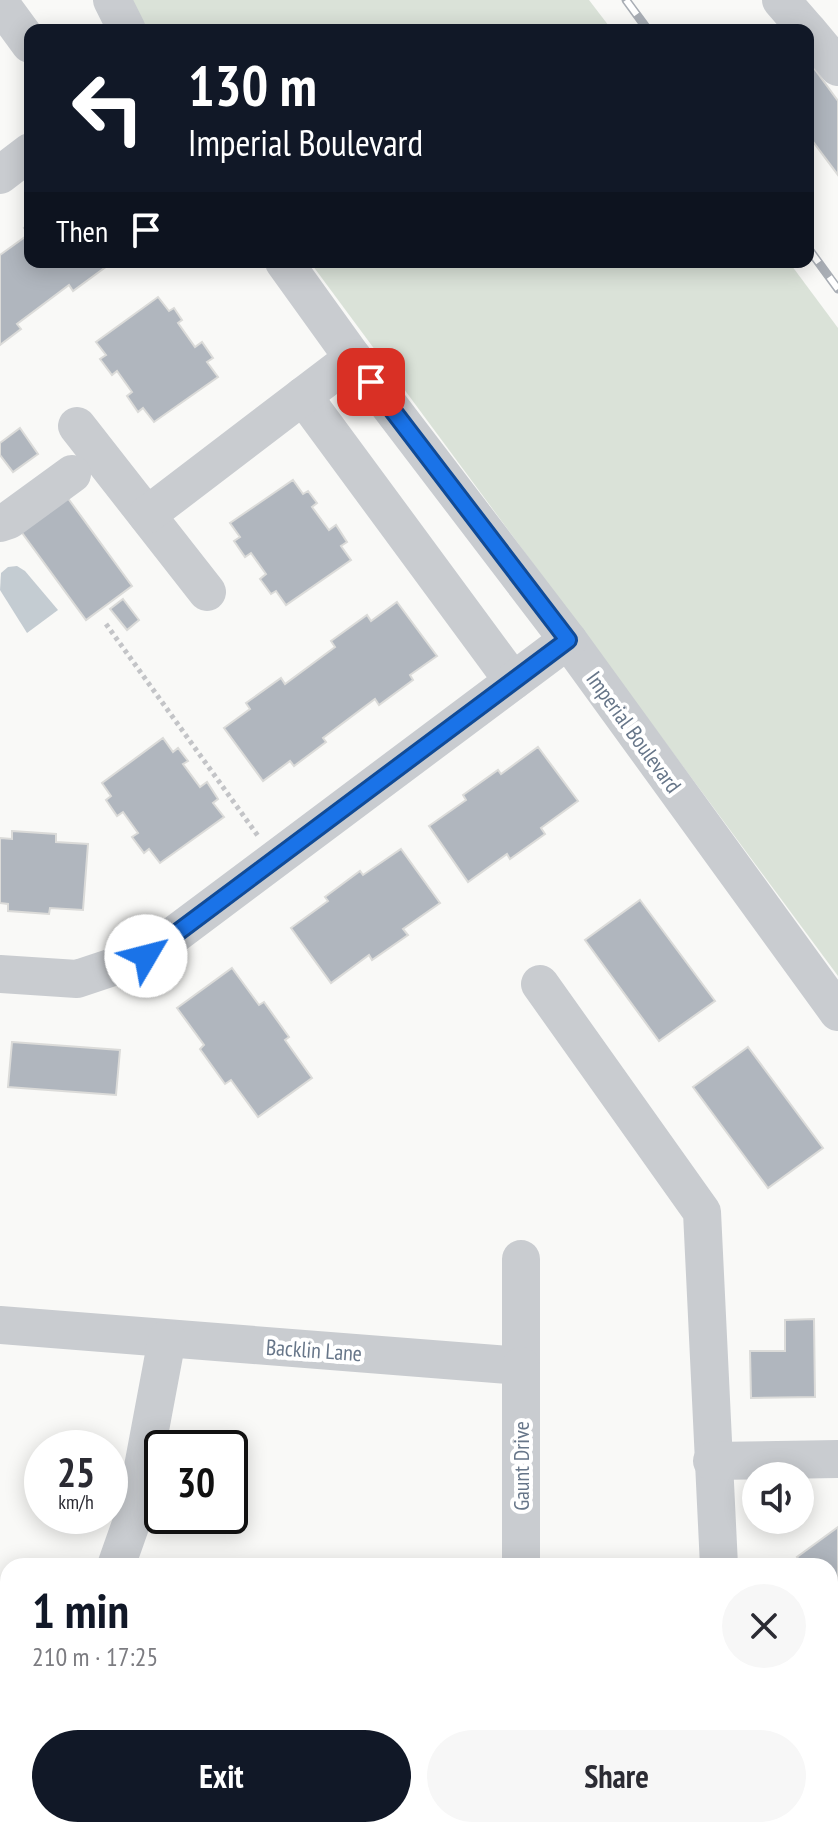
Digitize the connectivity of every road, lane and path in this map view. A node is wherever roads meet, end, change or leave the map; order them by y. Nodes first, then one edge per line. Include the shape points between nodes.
1 (112, 0) edge
2 (781, 0) edge
3 (0, 3) edge
4 (124, 24) edge
5 (803, 24) edge
6 (24, 36) edge
7 (814, 37) edge
8 (838, 67) edge
9 (24, 157) edge
10 (0, 175) edge
11 (288, 268) edge
12 (353, 358) junction
13 (303, 396) junction
14 (77, 426) dead end
15 (72, 474) dead end
16 (5, 510) edge
17 (147, 515) junction
18 (207, 592) dead end
19 (106, 624) dead end
20 (568, 640) junction
21 (513, 681) junction
22 (275, 859) junction
23 (0, 974) edge
24 (540, 984) dead end
25 (838, 1012) edge
26 (521, 1259) dead end
27 (0, 1325) edge
28 (167, 1339) junction
29 (521, 1366) junction
30 (838, 1459) edge
31 (712, 1461) junction
32 (119, 1558) edge
33 (521, 1558) edge
34 (718, 1558) edge

1 - 4 street
2 - 5 street
3 - 6 street
7 - 8 street
9 - 10 street
11 - 12 street, Imperial Boulevard
12 - 13 street
12 - 20 street, Imperial Boulevard
13 - 17 street
13 - 21 street
14 - 17 street
15 - 16 street
17 - 18 street
19 - 22 path
20 - 21 street
20 - 25 street, Imperial Boulevard
21 - 22 street
22 - 23 street via 146,956 77,979
24 - 31 street via 702,1212
26 - 29 street
27 - 28 street, Backlin Lane
28 - 29 street, Backlin Lane
28 - 32 street via 134,1515
29 - 33 street, Gaunt Drive
30 - 31 street
31 - 34 street

